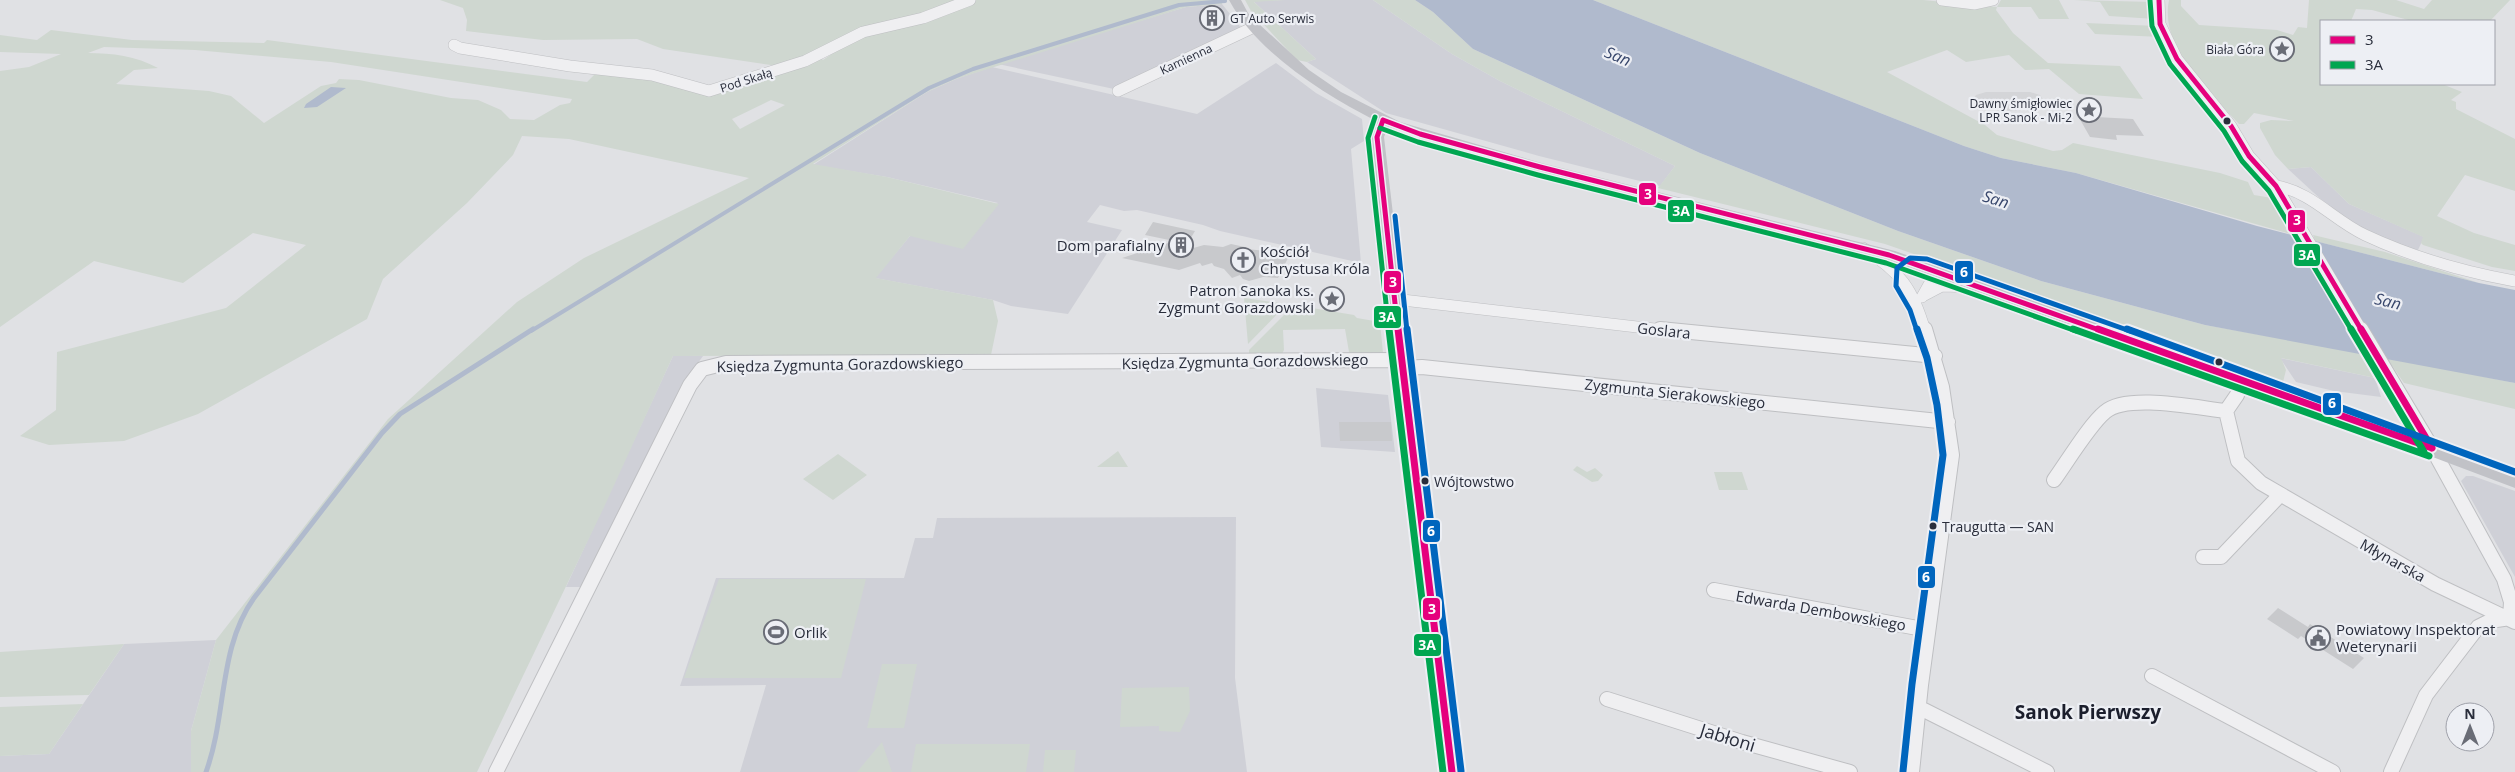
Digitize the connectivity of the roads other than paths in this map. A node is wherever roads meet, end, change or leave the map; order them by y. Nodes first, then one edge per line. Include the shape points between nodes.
1 (970, 0) edge
2 (1235, 0) edge
3 (1942, 0) edge
4 (1993, 0) edge
5 (2159, 0) edge
6 (1254, 27) junction
7 (454, 45) dead end
8 (1118, 91) dead end
9 (1382, 120) junction
10 (2276, 186) junction
11 (1861, 247) junction
12 (1923, 266) junction
13 (2515, 281) edge
14 (1904, 283) junction
15 (1993, 291) junction
16 (1394, 299) junction
17 (1920, 301) junction
18 (1935, 356) junction
19 (1401, 364) junction
20 (2242, 379) junction
21 (2226, 411) junction
22 (1948, 422) junction
23 (2432, 448) junction
24 (2054, 480) dead end
25 (2515, 480) edge
26 (2280, 495) junction
27 (2204, 557) dead end
28 (1714, 590) dead end
29 (2513, 620) edge
30 (1928, 630) junction
31 (2152, 676) dead end
32 (1607, 699) dead end
33 (1918, 707) junction
34 (496, 772) edge
35 (1452, 772) edge
36 (1850, 772) edge
37 (1912, 772) edge
38 (2047, 772) edge
39 (2333, 772) edge
40 (2391, 772) edge

1 - 7 street, Pod Skałą via 923,18 863,32 805,61 709,91 652,75 570,66
2 - 6 street
3 - 4 street via 1975,4
5 - 10 street via 2160,24 2177,59 2231,126 2249,156
6 - 8 street, Kamienna
6 - 9 street via 1304,74
9 - 11 street via 1420,134 1540,167
9 - 16 street via 1377,137
10 - 13 street via 2292,187 2305,193 2338,221 2364,235 2420,255
10 - 23 street
11 - 12 street
11 - 14 street via 1889,265
12 - 14 street via 1905,272
12 - 15 street
12 - 17 street via 1931,281
14 - 17 street
15 - 17 street via 1942,286
15 - 20 street
16 - 18 street, Goslara
16 - 19 street
17 - 18 street
18 - 22 street
19 - 22 street, Zygmunta Sierakowskiego
19 - 34 street, Księdza Zygmunta Gorazdowskiego via 726,363 702,369 690,385
19 - 35 street
20 - 21 street via 2237,395
20 - 23 street
21 - 24 street via 2126,401 2113,405 2103,413
21 - 26 street, Młynarska via 2238,461 2246,471
22 - 30 street via 1952,455
23 - 25 street
23 - 29 street via 2504,579
26 - 27 street via 2221,557
26 - 29 street, Młynarska via 2435,584
28 - 30 street, Edwarda Dembowskiego
29 - 40 street via 2490,621 2478,627 2426,695
30 - 33 street
31 - 39 street
32 - 36 street, Jabłoni
33 - 37 street
33 - 38 street

